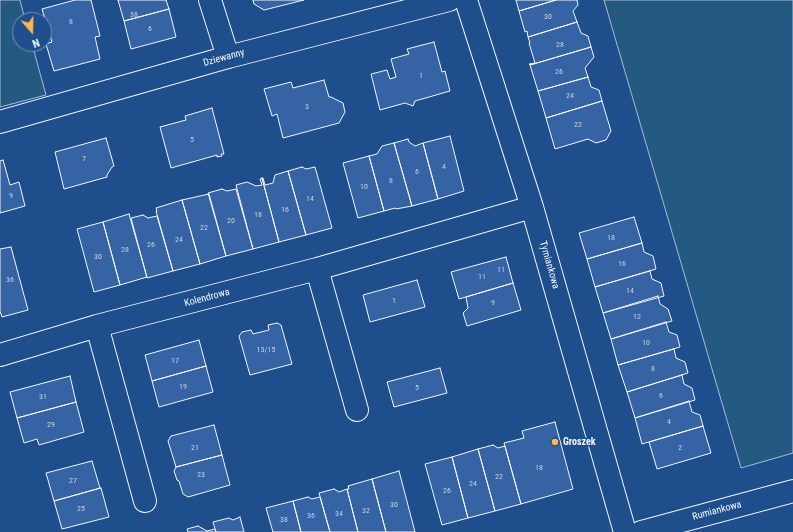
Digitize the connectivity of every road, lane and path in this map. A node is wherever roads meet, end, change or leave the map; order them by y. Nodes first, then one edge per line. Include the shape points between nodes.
1 (210, 0) edge
2 (449, 0) edge
3 (466, 0) edge
4 (228, 57) junction
5 (0, 122) edge
6 (532, 207) junction
7 (317, 269) junction
8 (97, 326) junction
9 (0, 355) edge
10 (357, 410) dead end
11 (793, 491) edge
12 (145, 501) dead end
13 (625, 532) edge
14 (641, 532) edge

1 - 4 street
2 - 4 street, Dziewanny
3 - 6 street, Tymiankowa
4 - 5 street, Dziewanny
6 - 7 street, Kolendrowa
6 - 13 street, Tymiankowa
7 - 8 street, Kolendrowa
7 - 10 street
8 - 9 street, Kolendrowa
8 - 12 street
11 - 14 street, Rumiankowa

